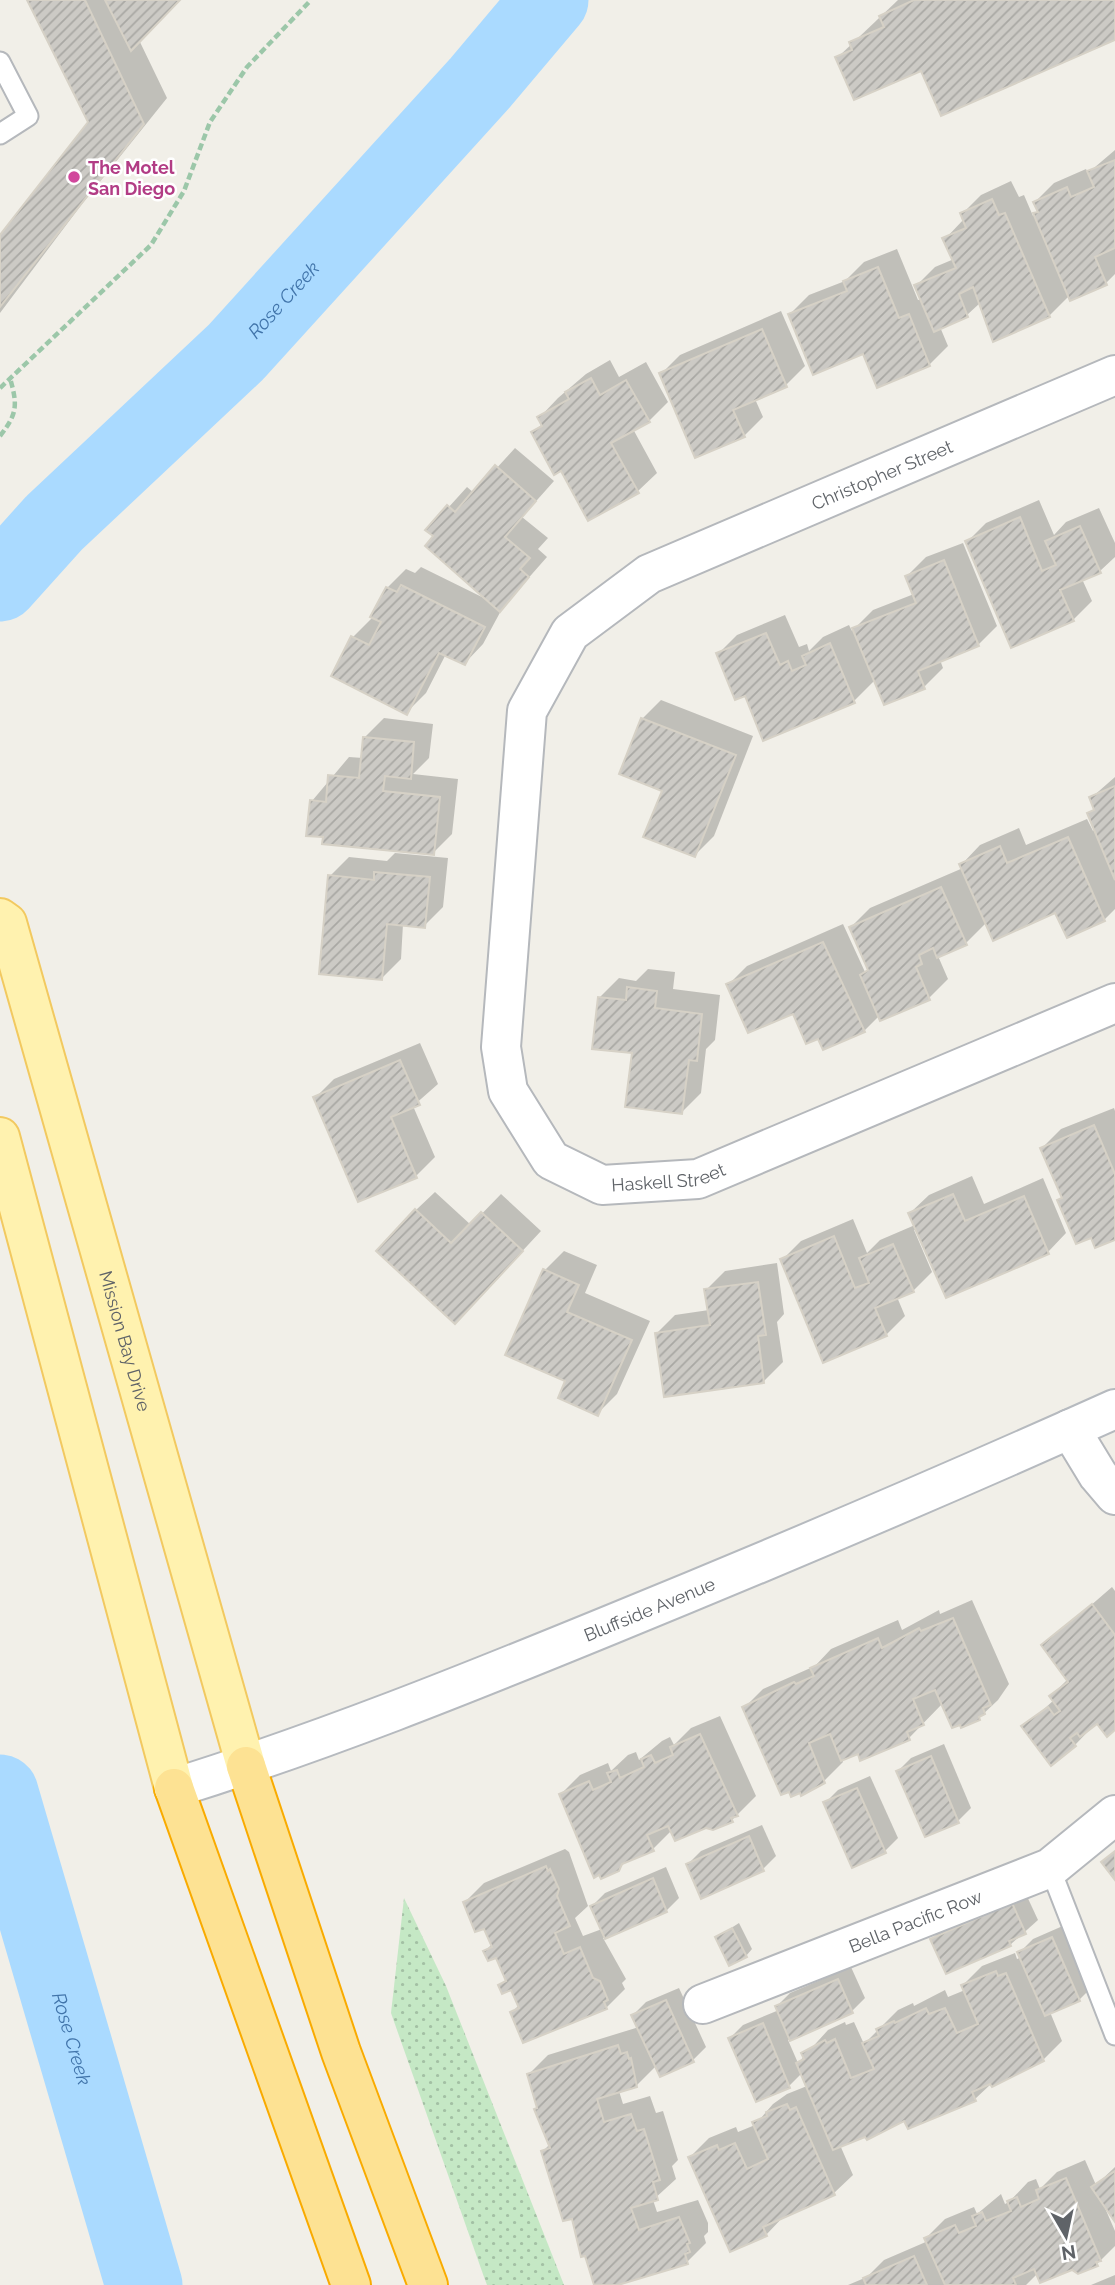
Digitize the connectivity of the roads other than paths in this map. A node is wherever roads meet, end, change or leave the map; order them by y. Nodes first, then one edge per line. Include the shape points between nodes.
1 (0, 62) edge
2 (0, 134) edge
3 (1115, 375) edge
4 (649, 574) joint
5 (0, 918) edge
6 (1115, 1003) edge
7 (0, 1137) edge
8 (1115, 1409) edge
9 (1070, 1429) junction
10 (1115, 1495) edge
11 (246, 1766) junction
12 (174, 1788) junction
13 (1115, 1815) edge
14 (1050, 1868) junction
15 (703, 2004) dead end
16 (1115, 2035) edge
17 (351, 2285) edge
18 (428, 2285) edge

1 - 2 lane via 28,116
3 - 4 street, Christopher Street
4 - 6 street, Haskell Street via 570,633 527,711 501,1047 508,1091 551,1160 602,1185 698,1179
5 - 11 main road, Mission Bay Drive via 7,923
7 - 12 main road
8 - 9 street, Bluffside Avenue
9 - 10 street
9 - 11 street, Bluffside Avenue via 804,1546 445,1692
11 - 12 street, Bluffside Avenue
11 - 18 highway via 341,2052
12 - 17 highway
13 - 14 street, Bella Pacific Row
14 - 15 street, Bella Pacific Row
14 - 16 lane

